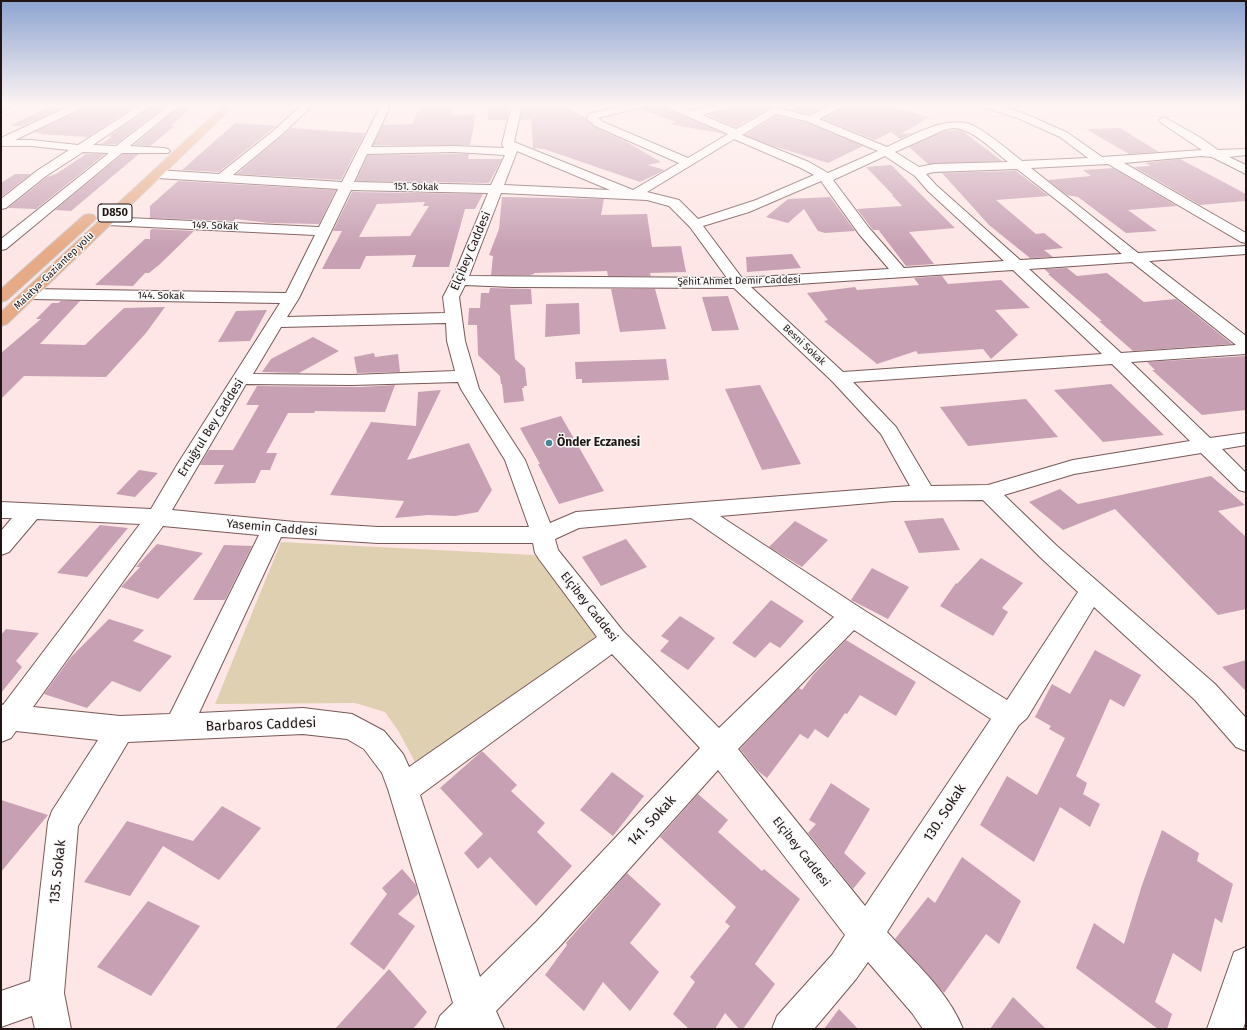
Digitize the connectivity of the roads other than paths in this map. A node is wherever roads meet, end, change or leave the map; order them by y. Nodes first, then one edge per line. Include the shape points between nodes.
1 (71, 153) edge
2 (115, 153) edge
3 (162, 153) edge
4 (179, 153) edge
5 (253, 153) edge
6 (362, 153) edge
7 (508, 153) edge
8 (530, 153) edge
9 (667, 153) edge
10 (703, 153) edge
11 (778, 153) edge
12 (881, 153) edge
13 (889, 153) edge
14 (1003, 153) edge
15 (1093, 153) edge
16 (1200, 153) edge
17 (1202, 153) edge
18 (1229, 153) edge
19 (1215, 154) junction
20 (1106, 161) junction
21 (688, 162) junction
22 (1020, 166) junction
23 (1246, 170) edge
24 (140, 172) dead end
25 (920, 173) junction
26 (157, 174) junction
27 (825, 176) junction
28 (222, 178) junction
29 (346, 186) junction
30 (497, 189) junction
31 (634, 195) junction
32 (674, 203) joint
33 (1, 205) edge
34 (100, 209) dead end
35 (107, 221) junction
36 (695, 224) junction
37 (324, 231) junction
38 (1246, 239) edge
39 (1, 246) edge
40 (1246, 250) edge
41 (1136, 258) junction
42 (1017, 265) junction
43 (901, 273) junction
44 (460, 280) junction
45 (738, 283) junction
46 (30, 294) junction
47 (1, 297) edge
48 (291, 298) junction
49 (453, 318) junction
50 (1, 322) edge
51 (276, 322) junction
52 (1246, 344) edge
53 (1246, 349) edge
54 (1117, 359) junction
55 (465, 376) junction
56 (839, 378) junction
57 (241, 379) junction
58 (1246, 440) edge
59 (1204, 446) junction
60 (1246, 486) edge
61 (988, 492) junction
62 (925, 494) junction
63 (1, 510) edge
64 (31, 511) junction
65 (696, 511) junction
66 (158, 517) junction
67 (274, 528) junction
68 (543, 535) junction
69 (1, 546) edge
70 (1092, 590) junction
71 (853, 616) junction
72 (614, 639) junction
73 (1009, 716) junction
74 (4, 721) edge
75 (178, 727) junction
76 (120, 729) junction
77 (1246, 738) edge
78 (719, 748) junction
79 (404, 790) junction
80 (866, 934) junction
81 (1246, 964) edge
82 (46, 993) junction
83 (1, 1009) edge
84 (471, 1022) edge
85 (53, 1029) edge
86 (790, 1029) edge
87 (945, 1029) edge
88 (1225, 1029) edge

1 - 33 street
2 - 39 street
3 - 24 highway
4 - 26 highway, Malatya-Gaziantep yolu / D850
5 - 28 street
6 - 29 street, Ertuğrul Bey Caddesi
7 - 30 street, Elçibey Caddesi
8 - 31 street
9 - 21 street
10 - 21 street
11 - 27 street
12 - 27 street
13 - 25 street
14 - 22 street
15 - 20 street
16 - 20 street
17 - 19 street
18 - 19 street
19 - 23 street
20 - 22 street
20 - 38 street via 1167,192
21 - 31 street
22 - 25 street via 934,168 922,170
22 - 41 street
25 - 42 street via 932,188
26 - 28 street, 151. Sokak
26 - 35 highway, Malatya-Gaziantep yolu / D850
27 - 36 street via 747,209
27 - 43 street via 864,230
28 - 29 street, 151. Sokak
29 - 30 street, 151. Sokak
29 - 37 street, Ertuğrul Bey Caddesi
30 - 31 street, 151. Sokak
30 - 44 street, Elçibey Caddesi
31 - 32 street, 151. Sokak
32 - 36 street, Besni Sokak
34 - 47 highway, Malatya-Gaziantep yolu / D850
35 - 37 street, 149. Sokak
35 - 46 highway, Malatya-Gaziantep yolu / D850
36 - 45 street, Besni Sokak
37 - 48 street, Ertuğrul Bey Caddesi
40 - 41 street, Şehit Ahmet Demir Caddesi
41 - 42 street, Şehit Ahmet Demir Caddesi
41 - 52 street
42 - 43 street, Şehit Ahmet Demir Caddesi
42 - 54 street
43 - 45 street, Şehit Ahmet Demir Caddesi
44 - 45 street, Şehit Ahmet Demir Caddesi
44 - 49 street, Elçibey Caddesi via 451,297
45 - 56 street, Besni Sokak
46 - 48 street, 144. Sokak
46 - 50 highway, Malatya-Gaziantep yolu / D850
48 - 51 street, Ertuğrul Bey Caddesi
49 - 51 street
49 - 55 street, Elçibey Caddesi
51 - 57 street, Ertuğrul Bey Caddesi
53 - 54 street
54 - 56 street
54 - 59 street
55 - 57 street via 352,380
55 - 68 street, Elçibey Caddesi via 470,389 515,460
56 - 62 street, Besni Sokak via 889,431
57 - 66 street, Ertuğrul Bey Caddesi
58 - 59 street
59 - 60 street
59 - 61 street via 1073,467
61 - 62 street
61 - 70 street
62 - 65 street via 893,494
63 - 64 street, Yasemin Caddesi
64 - 66 street, Yasemin Caddesi
64 - 69 street
65 - 68 street via 576,520
65 - 71 street
66 - 67 street, Yasemin Caddesi
66 - 74 street, Ertuğrul Bey Caddesi
67 - 68 street, Yasemin Caddesi via 378,535
67 - 75 street
68 - 72 street, Elçibey Caddesi via 547,553
70 - 73 street, 130. Sokak via 1017,708
70 - 77 street via 1205,692
71 - 73 street
71 - 78 street, 141. Sokak
72 - 78 street, Elçibey Caddesi
72 - 79 street
73 - 80 street, 130. Sokak
74 - 76 street, Barbaros Caddesi
75 - 76 street, Barbaros Caddesi
75 - 79 street, Barbaros Caddesi via 303,721 352,727 374,740 393,764
76 - 82 street, 135. Sokak via 63,822
78 - 80 street, Elçibey Caddesi
78 - 84 street, 141. Sokak
79 - 84 street, Barbaros Caddesi
80 - 86 street, 130. Sokak via 844,967
80 - 87 street, Elçibey Caddesi via 925,1000
81 - 88 street
82 - 83 street
82 - 85 street, 135. Sokak

